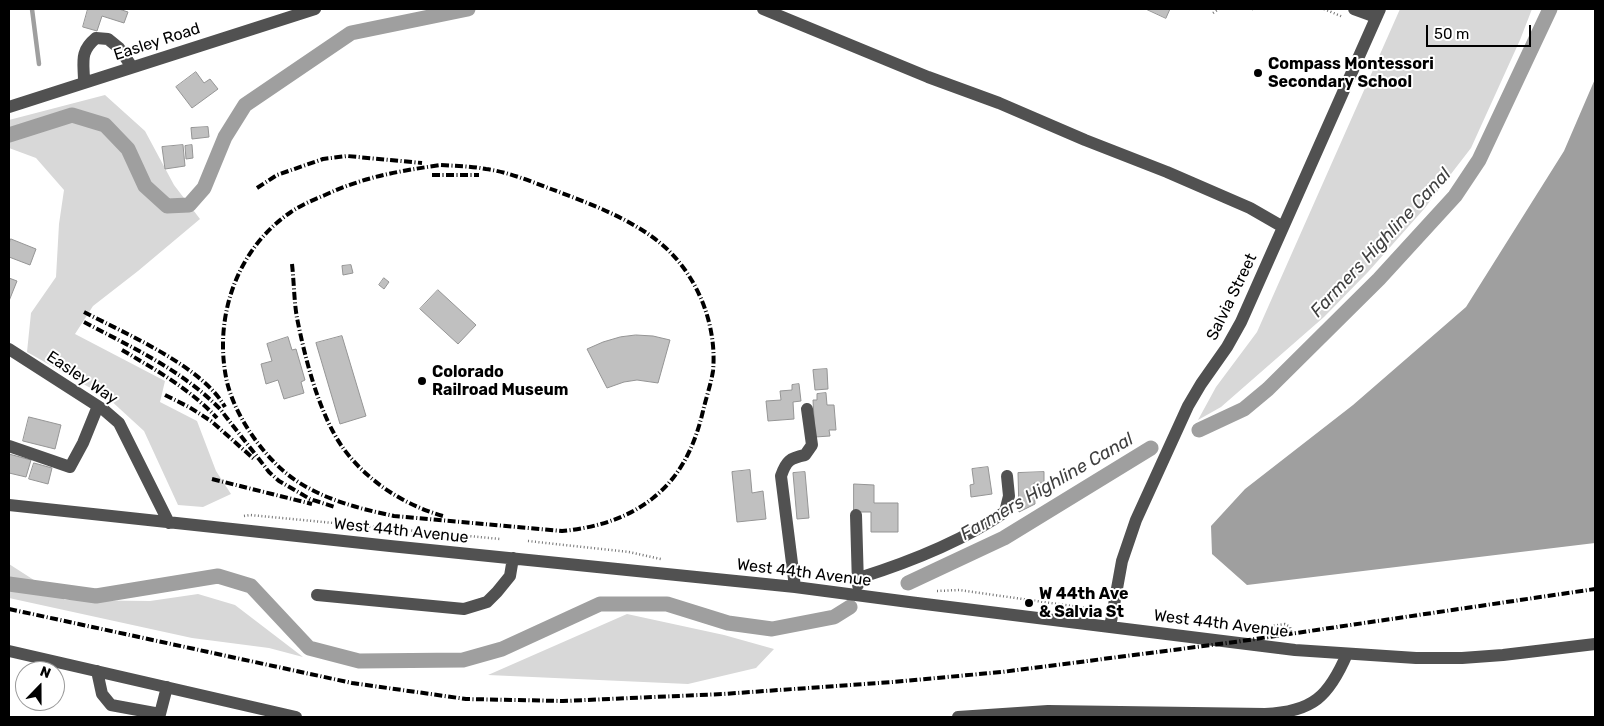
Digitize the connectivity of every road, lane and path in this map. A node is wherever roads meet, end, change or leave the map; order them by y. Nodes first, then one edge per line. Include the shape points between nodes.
1 (315, 9) edge
2 (763, 9) edge
3 (1219, 9) edge
4 (1354, 9) edge
5 (1213, 13) dead end
6 (1378, 13) edge
7 (132, 67) junction
8 (84, 82) junction
9 (9, 106) edge
10 (1283, 227) junction
11 (9, 349) edge
12 (98, 406) junction
13 (807, 409) dead end
14 (9, 446) edge
15 (1007, 476) dead end
16 (9, 505) edge
17 (856, 515) dead end
18 (169, 523) junction
19 (513, 558) junction
20 (859, 578) junction
21 (795, 587) junction
22 (317, 595) dead end
23 (860, 596) junction
24 (1026, 599) dead end
25 (1096, 606) dead end
26 (1110, 627) junction
27 (1595, 644) edge
28 (9, 651) edge
29 (1347, 654) junction
30 (97, 670) junction
31 (167, 687) junction
32 (271, 714) edge
33 (296, 717) edge
34 (958, 717) edge

1 - 7 street, Easley Road
2 - 10 street via 1176,176 1250,208
3 - 5 path
4 - 6 street
6 - 10 street, Salvia Street
7 - 8 street, Easley Road
7 - 8 street via 108,39 96,38 84,54
8 - 9 street, Easley Road
10 - 26 street, Salvia Street via 1236,333 1188,406 1136,520 1123,557
11 - 12 street, Easley Way
12 - 14 street via 70,467
12 - 18 street, Easley Way via 118,423
13 - 21 street via 812,445 806,455 794,457 785,464 781,476
15 - 20 street via 1009,496 1005,512 982,528 899,565
16 - 18 street, West 44th Avenue
17 - 20 street
18 - 19 street, West 44th Avenue
19 - 21 street, West 44th Avenue
19 - 22 street via 510,576 497,592 487,602 464,609
20 - 23 street
21 - 23 street, West 44th Avenue
23 - 26 street, West 44th Avenue
24 - 25 path via 1086,608
26 - 29 street, West 44th Avenue
27 - 29 street, West 44th Avenue via 1462,658
28 - 30 street
29 - 34 street via 1322,696 1306,706 1286,712 1048,711
30 - 31 street
30 - 31 street via 102,694 110,705 160,714
31 - 32 street
32 - 33 street

